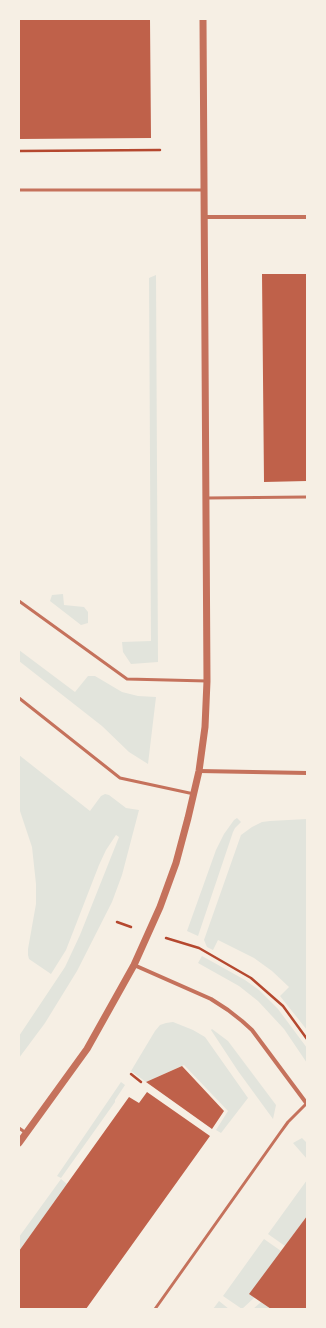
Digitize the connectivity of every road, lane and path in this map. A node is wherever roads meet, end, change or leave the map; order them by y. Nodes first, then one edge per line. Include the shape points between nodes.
1 (203, 19) edge
2 (160, 150) dead end
3 (19, 151) edge
4 (19, 190) edge
5 (204, 190) junction
6 (205, 217) junction
7 (307, 217) edge
8 (307, 497) edge
9 (206, 498) junction
10 (19, 601) edge
11 (207, 681) junction
12 (19, 698) edge
13 (199, 771) junction
14 (307, 773) edge
15 (194, 794) junction
16 (186, 944) dead end
17 (134, 965) junction
18 (307, 1039) edge
19 (131, 1074) dead end
20 (141, 1082) dead end
21 (307, 1104) edge
22 (19, 1128) edge
23 (26, 1133) junction
24 (19, 1143) edge
25 (155, 1309) edge

1 - 5 street
2 - 3 path
4 - 5 lane
5 - 6 street
6 - 7 street
6 - 9 street
8 - 9 lane
9 - 11 street
10 - 11 lane via 127,679
11 - 13 street via 205,728
12 - 15 lane via 120,778
13 - 14 street
13 - 15 street
15 - 17 street via 176,863
16 - 18 path via 198,948 251,978 283,1006
17 - 21 street via 211,999 242,1021 252,1030
17 - 23 street via 87,1049
19 - 20 path
21 - 25 lane via 284,1127
22 - 23 lane
23 - 24 street

